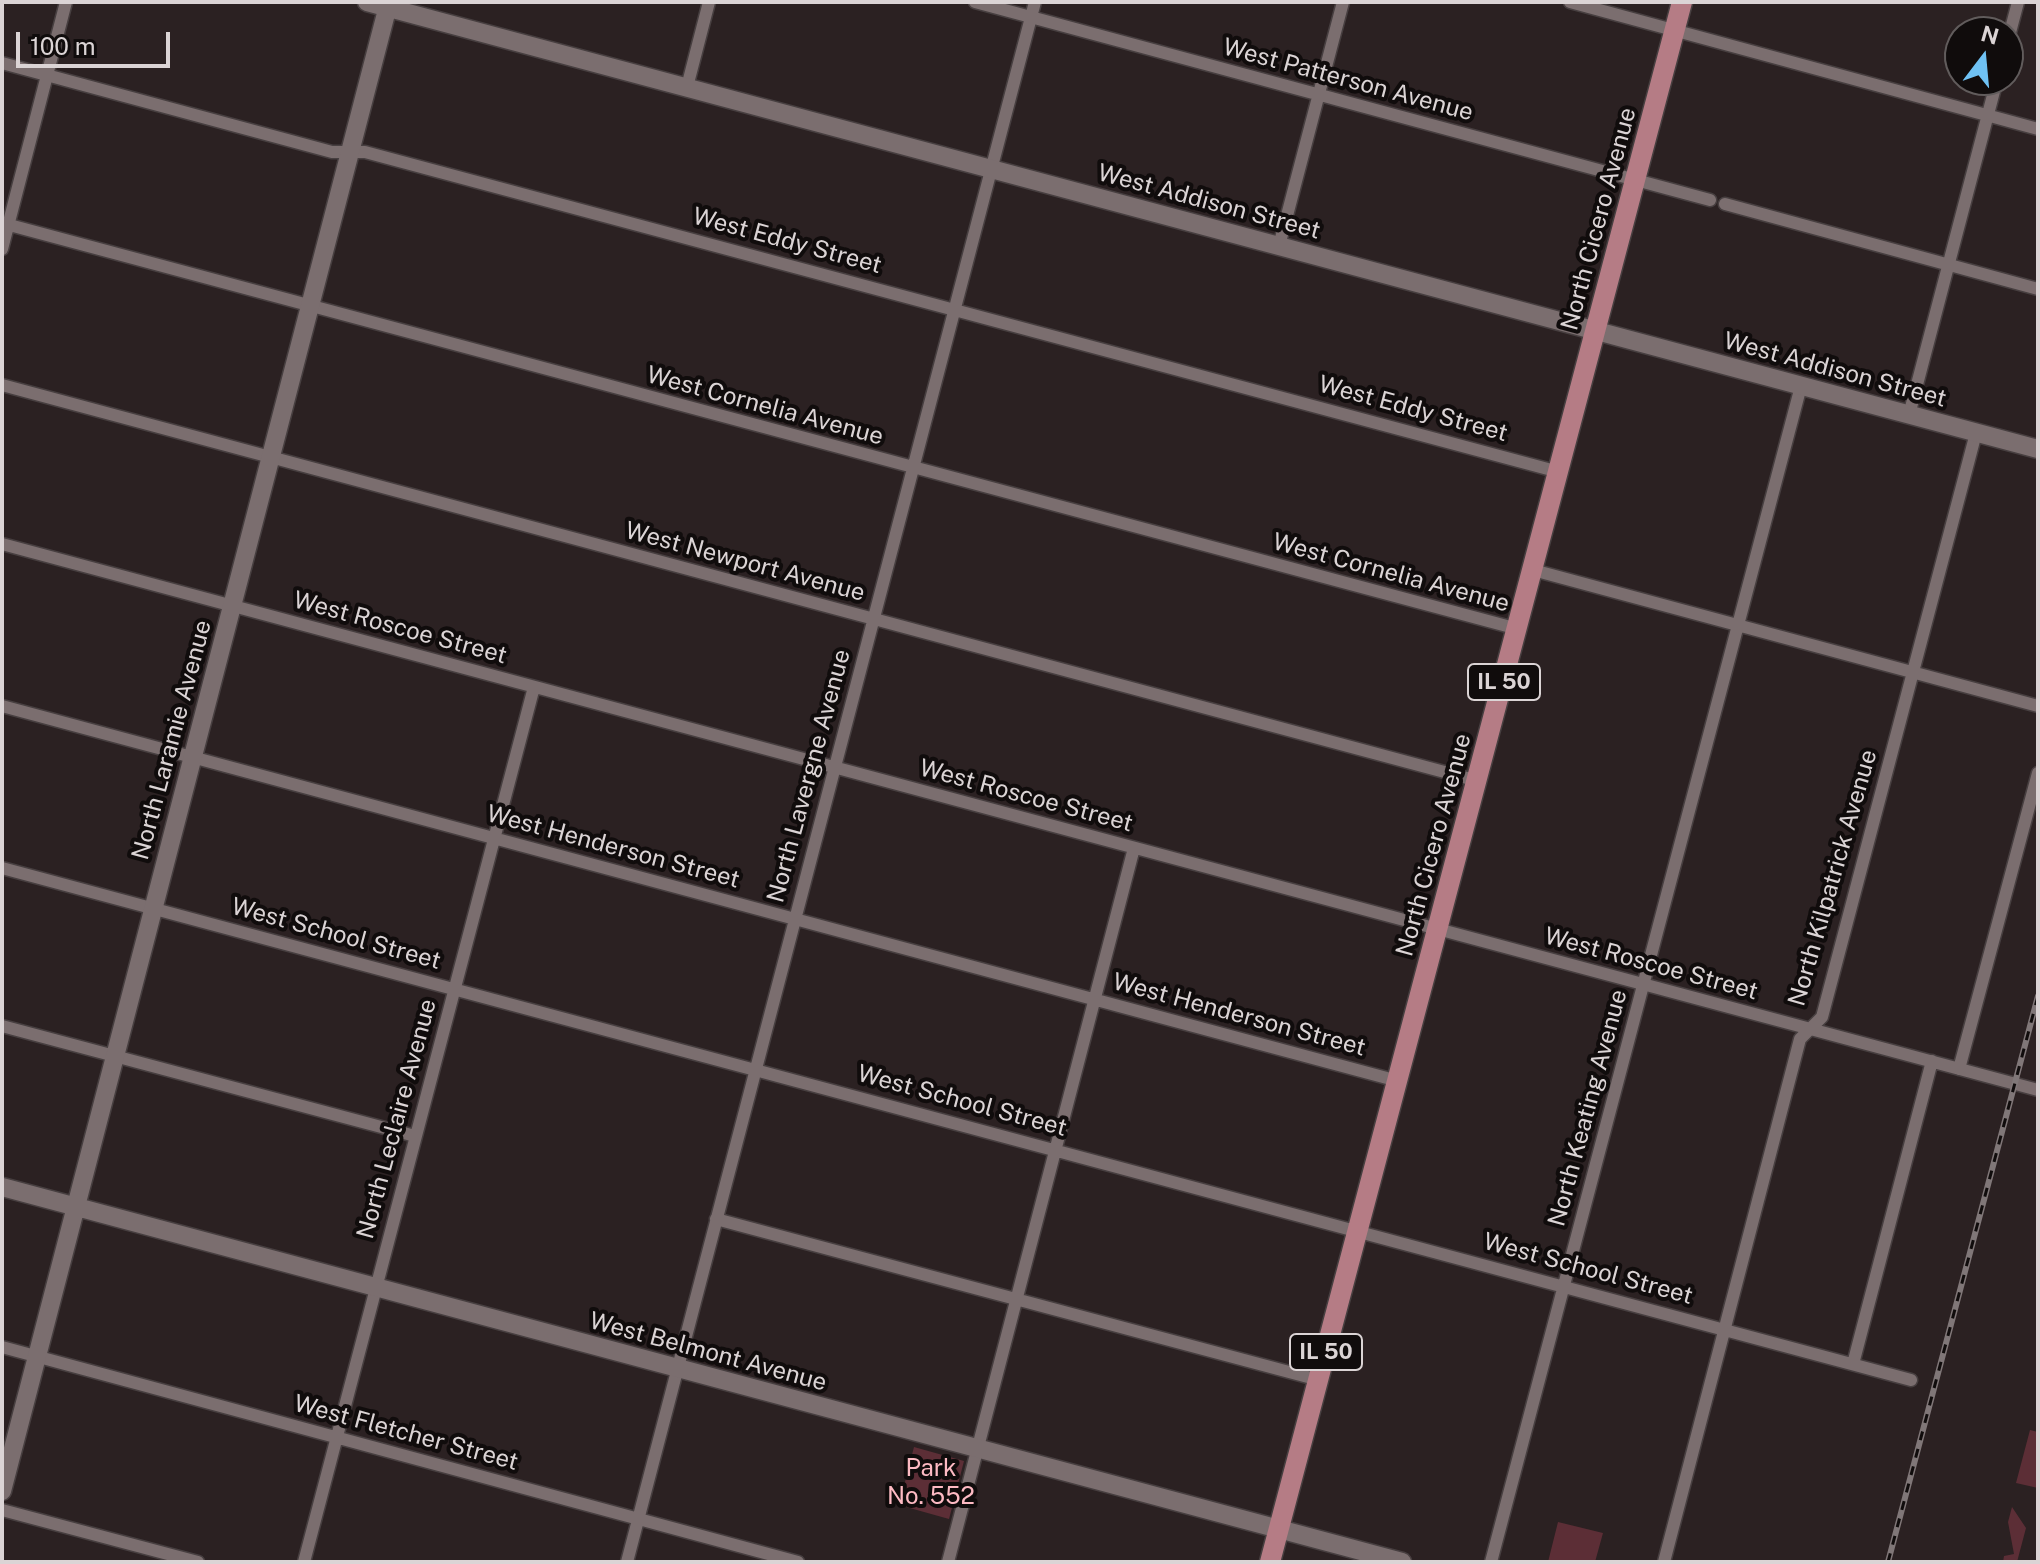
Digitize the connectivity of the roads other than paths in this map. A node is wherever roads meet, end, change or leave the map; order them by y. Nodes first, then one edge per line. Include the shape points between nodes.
1 (66, 2) edge
2 (367, 2) edge
3 (709, 2) edge
4 (975, 2) edge
5 (1035, 2) edge
6 (1343, 2) edge
7 (1570, 2) edge
8 (1682, 2) edge
9 (388, 5) edge
10 (1031, 17) junction
11 (1674, 30) junction
12 (2, 63) edge
13 (47, 75) junction
14 (687, 87) junction
15 (1319, 95) junction
16 (1993, 96) edge
17 (1988, 115) junction
18 (2038, 129) edge
19 (350, 152) junction
20 (991, 168) junction
21 (1636, 180) junction
22 (1710, 200) dead end
23 (1725, 204) dead end
24 (5, 224) edge
25 (1279, 246) junction
26 (2, 249) edge
27 (1949, 264) junction
28 (2038, 289) edge
29 (310, 306) junction
30 (955, 307) junction
31 (1596, 331) junction
32 (2, 385) edge
33 (1801, 386) junction
34 (1909, 415) junction
35 (1976, 433) junction
36 (2038, 449) edge
37 (270, 458) junction
38 (913, 468) junction
39 (1559, 472) junction
40 (2, 544) edge
41 (1533, 570) junction
42 (232, 606) junction
43 (873, 618) junction
44 (1738, 624) junction
45 (1518, 629) junction
46 (1913, 672) junction
47 (534, 687) junction
48 (2, 706) edge
49 (2038, 706) edge
50 (192, 757) junction
51 (834, 768) junction
52 (2038, 773) edge
53 (1478, 781) junction
54 (494, 838) junction
55 (1134, 848) junction
56 (2, 868) edge
57 (153, 908) junction
58 (795, 919) junction
59 (1439, 930) junction
60 (1643, 984) junction
61 (454, 987) junction
62 (1095, 999) junction
63 (2, 1026) edge
64 (1810, 1029) junction
65 (114, 1056) junction
66 (1932, 1061) junction
67 (755, 1069) junction
68 (1959, 1069) junction
69 (1398, 1081) junction
70 (2038, 1090) edge
71 (415, 1136) junction
72 (1056, 1149) junction
73 (2, 1187) edge
74 (75, 1207) junction
75 (716, 1219) junction
76 (1359, 1231) junction
77 (1564, 1286) junction
78 (375, 1287) junction
79 (1016, 1299) junction
80 (1724, 1329) junction
81 (2, 1347) edge
82 (37, 1356) junction
83 (1853, 1364) junction
84 (677, 1368) junction
85 (1319, 1380) junction
86 (1911, 1380) dead end
87 (336, 1437) junction
88 (977, 1448) junction
89 (2, 1491) edge
90 (2, 1510) edge
91 (638, 1519) junction
92 (1279, 1529) junction
93 (198, 1562) edge
94 (304, 1562) edge
95 (627, 1562) edge
96 (798, 1562) edge
97 (948, 1562) edge
98 (1270, 1562) edge
99 (1402, 1562) edge
100 (1491, 1562) edge
101 (1664, 1562) edge

1 - 13 street
2 - 9 street, West Addison Street
3 - 14 street
4 - 10 street, West Patterson Avenue
5 - 10 street, North Lavergne Avenue
6 - 15 street
7 - 11 street
8 - 11 main road, North Cicero Avenue / IL 50
9 - 14 street, West Addison Street
9 - 19 street, North Laramie Avenue
10 - 15 street, West Patterson Avenue
10 - 20 street, North Lavergne Avenue
11 - 17 street
11 - 21 main road, North Cicero Avenue / IL 50
12 - 13 street, West Eddy Street
13 - 19 street, West Eddy Street via 332,152
13 - 24 street
14 - 20 street, West Addison Street
15 - 21 street, West Patterson Avenue
15 - 25 street
16 - 17 street
17 - 18 street
17 - 27 street
19 - 29 street, North Laramie Avenue
19 - 30 street, West Eddy Street
20 - 25 street, West Addison Street
20 - 30 street, North Lavergne Avenue
21 - 22 street, West Patterson Avenue
21 - 31 main road, North Cicero Avenue / IL 50
23 - 27 street
24 - 26 street
24 - 29 street, West Cornelia Avenue
25 - 31 street, West Addison Street
27 - 28 street
27 - 34 street
29 - 37 street, North Laramie Avenue
29 - 38 street, West Cornelia Avenue
30 - 38 street, North Lavergne Avenue
30 - 39 street, West Eddy Street
31 - 33 street, West Addison Street
31 - 39 main road, North Cicero Avenue / IL 50
32 - 37 street, West Newport Avenue
33 - 34 street, West Addison Street
33 - 44 street, North Keating Avenue
34 - 35 street, West Addison Street
35 - 36 street, West Addison Street
35 - 46 street, North Kilpatrick Avenue
37 - 42 street, North Laramie Avenue
37 - 43 street, West Newport Avenue
38 - 43 street, North Lavergne Avenue
38 - 45 street, West Cornelia Avenue
39 - 41 main road, North Cicero Avenue / IL 50
40 - 42 street, West Roscoe Street
41 - 44 street, West Cornelia Avenue
41 - 45 main road, North Cicero Avenue / IL 50
42 - 47 street, West Roscoe Street
42 - 50 street, North Laramie Avenue
43 - 51 street, North Lavergne Avenue
43 - 53 street, West Newport Avenue
44 - 46 street, West Cornelia Avenue
44 - 60 street, North Keating Avenue
45 - 53 main road, North Cicero Avenue / IL 50
46 - 49 street, West Cornelia Avenue
46 - 64 street, North Kilpatrick Avenue via 1822,1017
47 - 51 street, West Roscoe Street
47 - 54 street, North Leclaire Avenue
48 - 50 street, West Henderson Street
50 - 54 street, West Henderson Street
50 - 57 street, North Laramie Avenue
51 - 55 street, West Roscoe Street
51 - 58 street, North Lavergne Avenue
52 - 68 street
53 - 59 main road, North Cicero Avenue / IL 50
54 - 58 street, West Henderson Street
54 - 61 street, North Leclaire Avenue
55 - 59 street, West Roscoe Street
55 - 62 street
56 - 57 street, West School Street
57 - 61 street, West School Street
57 - 65 street, North Laramie Avenue
58 - 62 street, West Henderson Street
58 - 67 street, North Lavergne Avenue
59 - 60 street, West Roscoe Street
59 - 69 main road, North Cicero Avenue / IL 50
60 - 64 street, West Roscoe Street
60 - 77 street, North Keating Avenue
61 - 67 street, West School Street
61 - 71 street, North Leclaire Avenue
62 - 69 street, West Henderson Street
62 - 72 street
63 - 65 street
64 - 66 street, West Roscoe Street
64 - 80 street, North Kilpatrick Avenue via 1800,1039
65 - 71 street
65 - 74 street, North Laramie Avenue
66 - 68 street, West Roscoe Street
66 - 83 street
67 - 72 street, West School Street
67 - 75 street, North Lavergne Avenue
68 - 70 street, West Roscoe Street
69 - 76 main road, North Cicero Avenue / IL 50
71 - 78 street, North Leclaire Avenue
72 - 76 street, West School Street
72 - 79 street
73 - 74 street, West Belmont Avenue
74 - 78 street, West Belmont Avenue
74 - 82 street, North Laramie Avenue
75 - 79 street
75 - 84 street, North Lavergne Avenue
76 - 77 street, West School Street
76 - 85 main road, North Cicero Avenue / IL 50
77 - 80 street, West School Street
77 - 100 street, North Keating Avenue
78 - 84 street, West Belmont Avenue
78 - 87 street, North Leclaire Avenue
79 - 85 street
79 - 88 street
80 - 83 street, West School Street
80 - 101 street, North Kilpatrick Avenue
81 - 82 street, West Fletcher Street
82 - 87 street, West Fletcher Street
82 - 89 street, North Laramie Avenue
83 - 86 street, West School Street
84 - 88 street, West Belmont Avenue
84 - 91 street, North Lavergne Avenue
85 - 92 main road, North Cicero Avenue / IL 50
87 - 91 street, West Fletcher Street
87 - 94 street, North Leclaire Avenue
88 - 92 street, West Belmont Avenue
88 - 97 street
90 - 93 street
91 - 95 street, North Lavergne Avenue
91 - 96 street, West Fletcher Street
92 - 98 main road, North Cicero Avenue / IL 50
92 - 99 street, West Belmont Avenue

